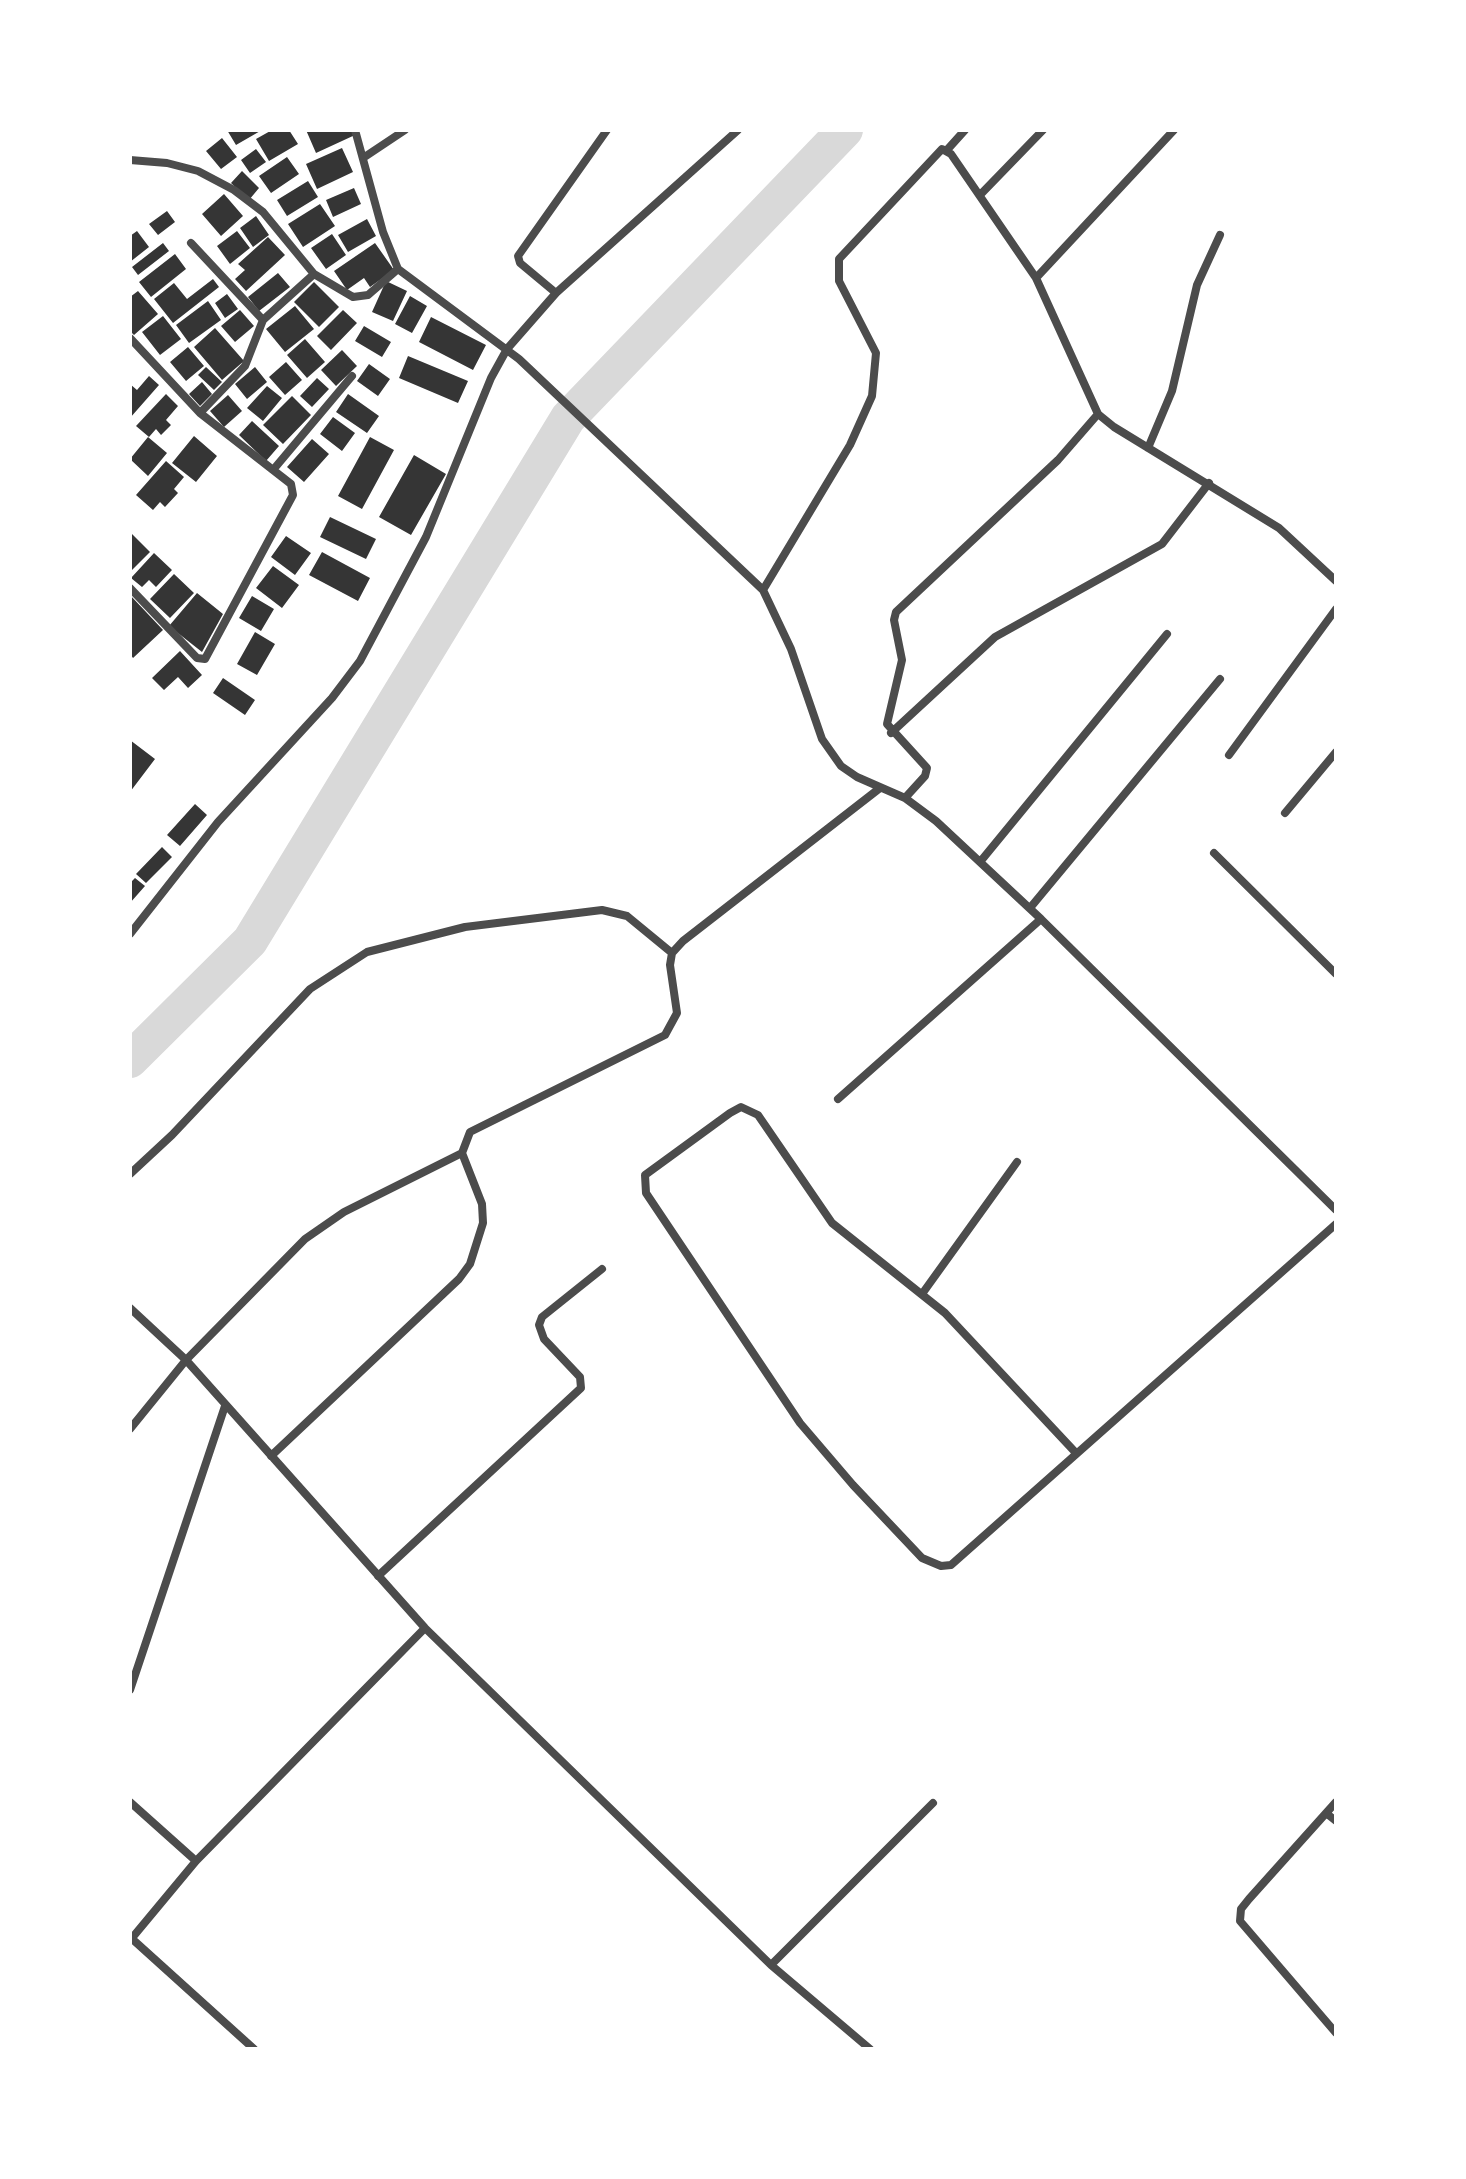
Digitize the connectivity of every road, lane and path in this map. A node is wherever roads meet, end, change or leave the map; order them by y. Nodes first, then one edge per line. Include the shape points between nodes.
1 (355, 130) edge
2 (405, 130) edge
3 (607, 130) edge
4 (738, 130) edge
5 (965, 130) edge
6 (1043, 130) edge
7 (1174, 130) edge
8 (949, 152) junction
9 (363, 158) junction
10 (130, 160) edge
11 (980, 195) junction
12 (1220, 235) dead end
13 (191, 243) dead end
14 (398, 269) junction
15 (314, 274) junction
16 (1036, 278) junction
17 (556, 293) junction
18 (263, 320) junction
19 (130, 338) edge
20 (507, 349) junction
21 (352, 376) dead end
22 (200, 413) junction
23 (1098, 414) junction
24 (1148, 448) junction
25 (273, 470) junction
26 (1209, 483) junction
27 (1336, 581) edge
28 (130, 588) edge
29 (763, 590) junction
30 (1336, 609) edge
31 (1167, 634) dead end
32 (1220, 679) dead end
33 (891, 733) junction
34 (1336, 752) edge
35 (1229, 755) dead end
36 (880, 788) junction
37 (905, 798) junction
38 (1285, 813) dead end
39 (1214, 853) dead end
40 (980, 862) junction
41 (1030, 908) junction
42 (1041, 919) junction
43 (130, 934) edge
44 (672, 953) junction
45 (1336, 974) edge
46 (838, 1099) dead end
47 (462, 1153) junction
48 (1017, 1162) dead end
49 (130, 1174) edge
50 (1336, 1210) edge
51 (1336, 1224) edge
52 (602, 1269) dead end
53 (922, 1294) junction
54 (130, 1308) edge
55 (186, 1360) junction
56 (225, 1406) junction
57 (130, 1429) edge
58 (1076, 1453) junction
59 (271, 1456) junction
60 (378, 1576) junction
61 (425, 1628) junction
62 (130, 1690) edge
63 (130, 1802) edge
64 (1336, 1802) edge
65 (933, 1803) dead end
66 (1326, 1813) junction
67 (1336, 1821) edge
68 (196, 1861) junction
69 (131, 1937) edge
70 (771, 1965) junction
71 (1336, 2033) edge
72 (254, 2049) edge
73 (870, 2049) edge

1 - 9 street
2 - 9 street
3 - 17 street via 518,256
4 - 17 street
5 - 8 street
6 - 11 street
7 - 16 street
8 - 11 street
8 - 29 street via 935,154 839,259 839,281 876,353 872,396 850,445
9 - 14 street
10 - 15 street via 198,171 253,203
11 - 16 street
12 - 24 street via 1197,285 1172,391
13 - 18 street
14 - 15 street via 360,298
14 - 20 street
15 - 18 street
16 - 23 street
17 - 20 street
18 - 22 street via 245,366
19 - 22 street
20 - 29 street
20 - 43 street via 431,526 360,661 218,822
21 - 25 street
22 - 25 street
23 - 24 street
23 - 33 street via 1058,460 901,604 894,620 902,660 888,714
24 - 26 street
25 - 28 street via 291,484 291,500 205,659 197,658
26 - 27 street via 1279,528
26 - 33 street via 1162,544 995,637
29 - 36 street via 830,754
30 - 35 street
31 - 40 street
32 - 41 street
33 - 37 street via 927,768
34 - 38 street
36 - 37 street
36 - 44 street
37 - 40 street
39 - 45 street
40 - 41 street
41 - 42 street
42 - 46 street
42 - 50 street
44 - 47 street via 677,1013 665,1035 480,1125 464,1141
44 - 49 street via 627,916 602,910 452,929 367,952 310,989
47 - 55 street via 344,1212 305,1239
47 - 59 street via 482,1204 483,1223 470,1264
48 - 53 street
51 - 58 street
52 - 60 street via 539,1325 544,1339 580,1377 581,1388
53 - 58 street
53 - 58 street via 832,1223 750,1109 730,1113 645,1175 646,1193 800,1423 922,1558 951,1565
54 - 55 street
55 - 56 street
55 - 57 street
56 - 59 street
56 - 62 street
59 - 60 street
60 - 61 street
61 - 68 street
61 - 70 street
63 - 68 street
64 - 66 street
65 - 70 street
66 - 67 street
66 - 71 street via 1241,1909 1240,1921
68 - 69 street
69 - 72 street
70 - 73 street

